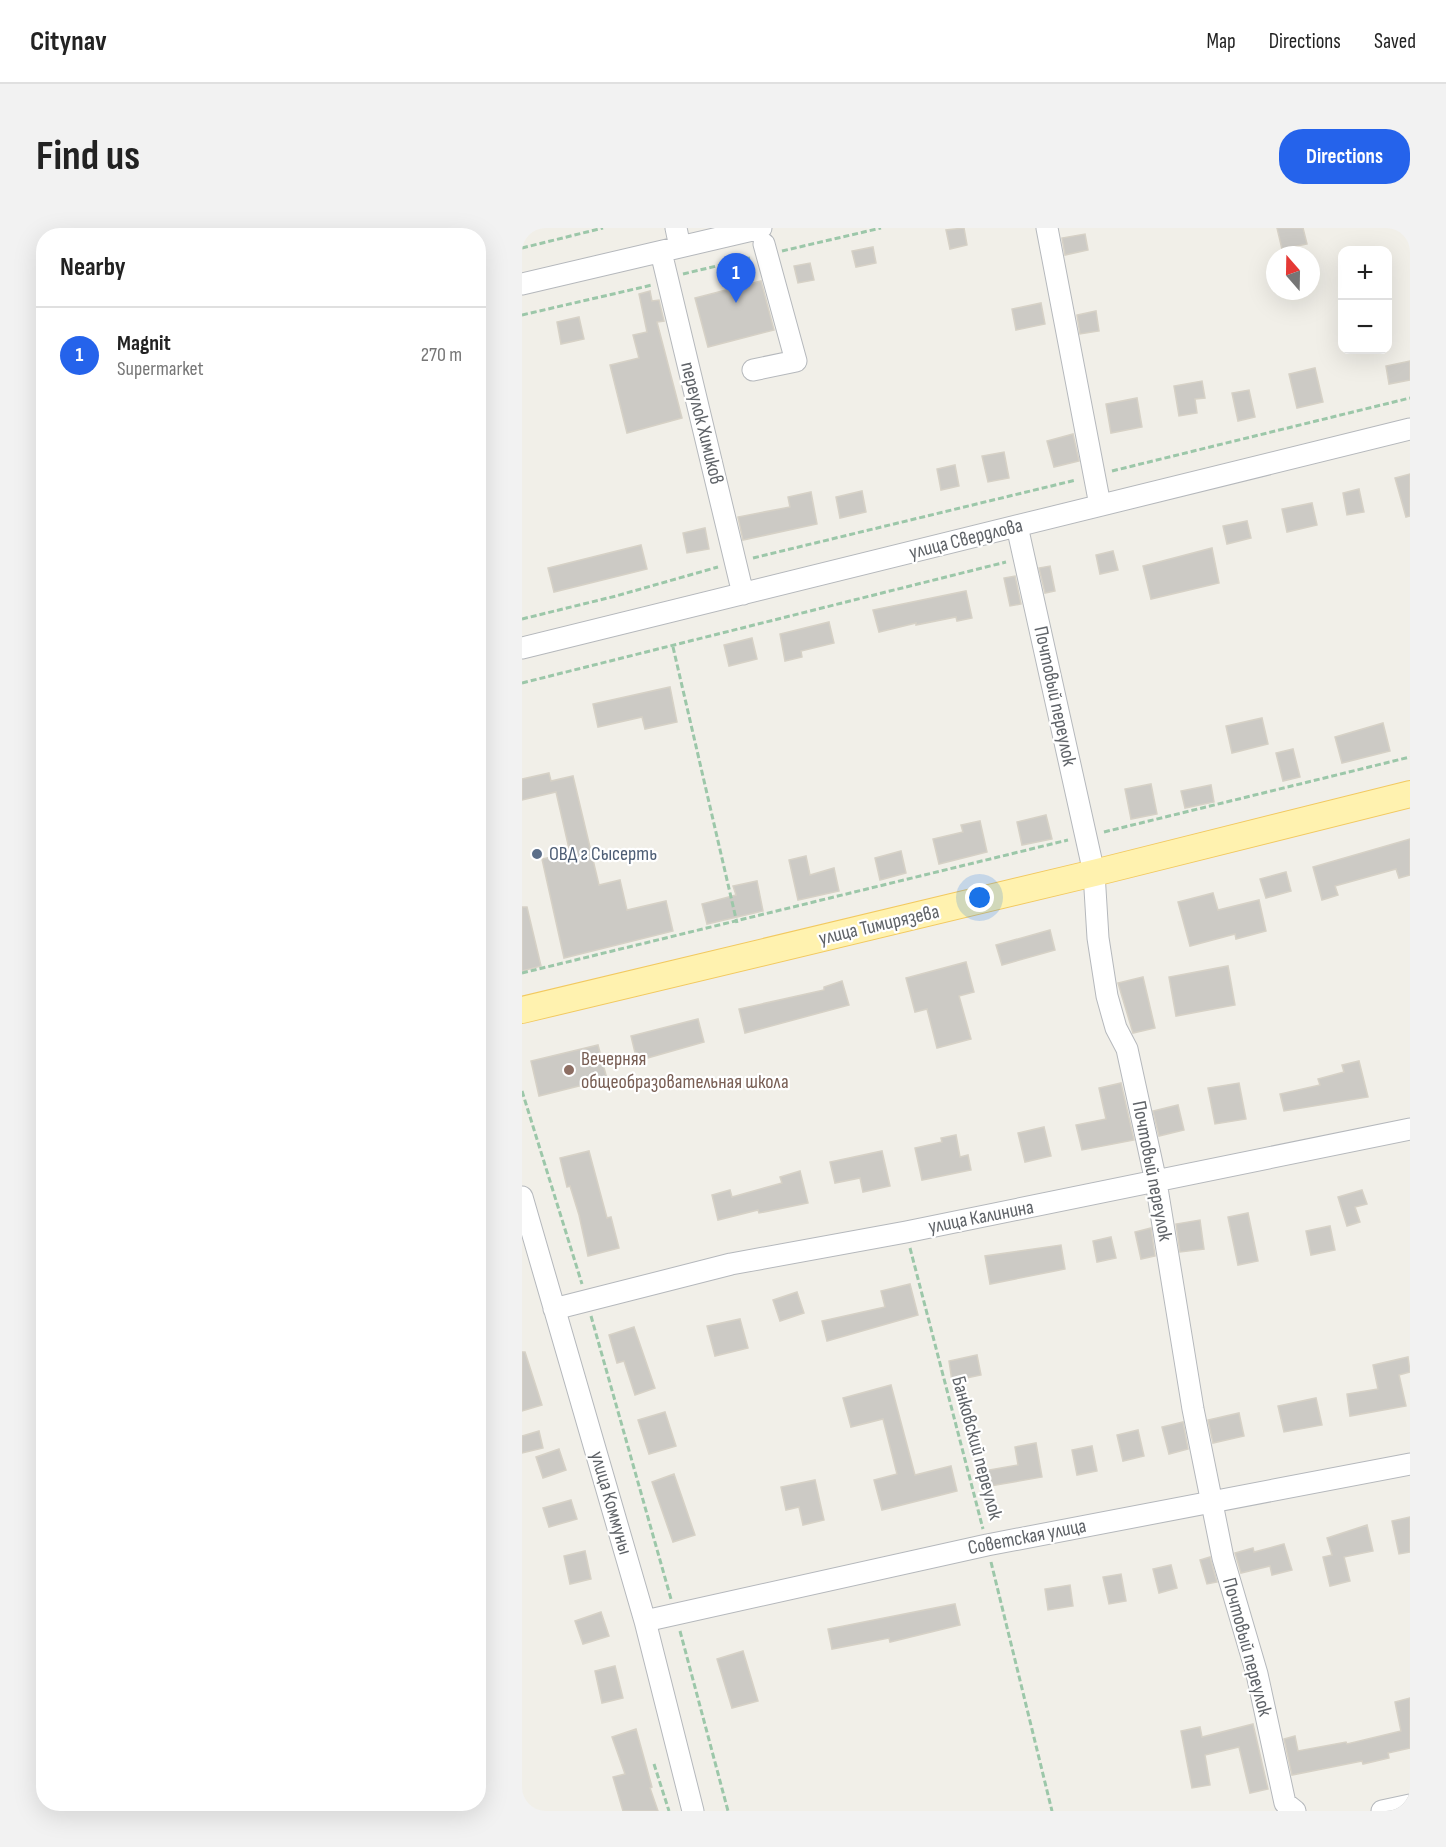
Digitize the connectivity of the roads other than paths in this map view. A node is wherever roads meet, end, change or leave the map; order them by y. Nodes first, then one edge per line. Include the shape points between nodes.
1 (1047, 228) edge
2 (762, 236) edge
3 (672, 242) edge
4 (522, 284) edge
5 (753, 370) dead end
6 (1410, 429) edge
7 (1100, 505) junction
8 (1017, 526) junction
9 (743, 594) junction
10 (522, 648) edge
11 (1410, 794) edge
12 (1094, 873) junction
13 (522, 1010) edge
14 (1410, 1129) edge
15 (1156, 1182) junction
16 (522, 1197) edge
17 (554, 1309) junction
18 (1410, 1464) edge
19 (1212, 1502) junction
20 (645, 1621) junction
21 (1410, 1805) edge
22 (693, 1811) edge
23 (1295, 1811) edge
24 (1383, 1811) edge

1 - 7 street
2 - 3 street
2 - 5 street via 796,361
3 - 4 street
3 - 9 street, переулок Химиков via 668,282
6 - 7 street, улица Свердлова
7 - 8 street, улица Свердлова
8 - 9 street, улица Свердлова
8 - 12 street, Почтовый переулок
9 - 10 street, улица Свердлова
11 - 12 main road, улица Тимирязева
12 - 13 main road, улица Тимирязева
12 - 15 street, Почтовый переулок via 1107,996 1127,1049
14 - 15 street, улица Калинина
15 - 17 street, улица Калинина via 731,1264
15 - 19 street, Почтовый переулок
16 - 17 street, улица Коммуны
17 - 20 street, улица Коммуны
18 - 19 street, Советская улица
19 - 20 street, Советская улица via 987,1545
19 - 23 street, Почтовый переулок via 1223,1558 1257,1674 1285,1803
20 - 22 street, улица Коммуны
21 - 24 street

